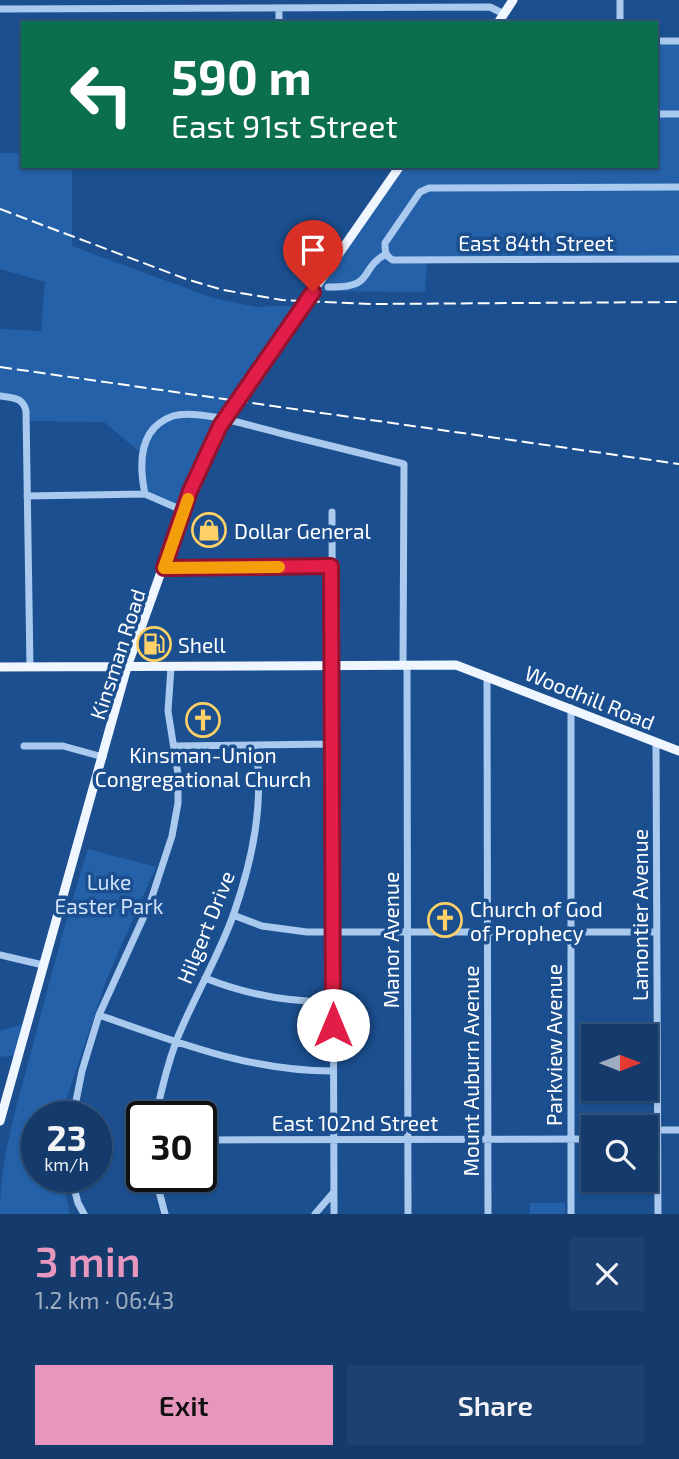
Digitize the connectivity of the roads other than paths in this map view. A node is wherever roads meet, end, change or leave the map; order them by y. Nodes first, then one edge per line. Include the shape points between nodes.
1 (513, 0) edge
2 (620, 0) edge
3 (0, 9) edge
4 (279, 9) junction
5 (501, 19) edge
6 (279, 21) edge
7 (620, 21) edge
8 (658, 41) edge
9 (679, 41) edge
10 (658, 114) edge
11 (679, 114) edge
12 (399, 168) edge
13 (679, 187) edge
14 (389, 257) junction
15 (679, 258) edge
16 (328, 287) dead end
17 (0, 396) edge
18 (145, 495) junction
19 (27, 496) junction
20 (184, 511) junction
21 (332, 512) dead end
22 (331, 566) junction
23 (164, 568) junction
24 (332, 665) junction
25 (405, 665) junction
26 (0, 667) edge
27 (30, 667) junction
28 (127, 667) junction
29 (171, 667) junction
30 (487, 676) junction
31 (570, 709) junction
32 (656, 742) junction
33 (332, 744) junction
34 (24, 746) dead end
35 (175, 746) junction
36 (256, 746) junction
37 (679, 751) edge
38 (103, 757) junction
39 (233, 915) junction
40 (333, 932) junction
41 (408, 932) junction
42 (488, 932) junction
43 (570, 932) junction
44 (657, 932) junction
45 (0, 955) edge
46 (43, 965) junction
47 (205, 978) junction
48 (333, 1002) junction
49 (99, 1015) junction
50 (176, 1042) junction
51 (332, 1071) junction
52 (76, 1101) edge
53 (160, 1101) edge
54 (657, 1115) edge
55 (0, 1121) edge
56 (658, 1130) edge
57 (679, 1130) edge
58 (217, 1140) edge
59 (332, 1140) junction
60 (408, 1140) junction
61 (488, 1140) junction
62 (571, 1140) junction
63 (581, 1140) edge
64 (75, 1192) edge
65 (159, 1192) edge
66 (333, 1192) junction
67 (657, 1192) edge
68 (84, 1213) edge
69 (165, 1214) edge
70 (315, 1214) edge
71 (334, 1214) edge
72 (408, 1214) edge
73 (488, 1214) edge
74 (571, 1214) edge
75 (657, 1214) edge

1 - 5 main road
2 - 7 street
3 - 4 street
4 - 5 street via 489,7
4 - 6 street
8 - 9 street
10 - 11 street
12 - 20 main road, Kinsman Road, bridge via 220,426
13 - 14 street via 429,188 420,192 385,243
14 - 15 street, East 84th Street
14 - 16 street via 377,259 363,282
17 - 19 street via 24,404
18 - 19 street
18 - 20 street
18 - 25 street, Manor Avenue via 141,463 145,443 165,420 184,414 404,464
19 - 27 street
20 - 23 main road, Kinsman Road
21 - 22 street
22 - 23 street
22 - 24 street
23 - 28 main road, Kinsman Road
24 - 25 main road, Woodhill Road
24 - 29 main road, Woodhill Road
24 - 33 street
25 - 30 main road, Woodhill Road via 456,665
25 - 41 street, Manor Avenue
26 - 27 main road, Woodhill Road
27 - 28 main road, Woodhill Road
28 - 29 main road, Woodhill Road
28 - 38 main road, Kinsman Road
29 - 35 street via 168,710
30 - 31 main road, Woodhill Road
30 - 42 street, Mount Auburn Avenue
31 - 32 main road, Woodhill Road
31 - 43 street, Parkview Avenue
32 - 37 main road, Woodhill Road
32 - 44 street, Lamontier Avenue
33 - 36 street
33 - 40 street
34 - 38 street via 63,746
35 - 36 street
35 - 49 street via 178,803 170,843 150,903
36 - 39 street, Hilgert Drive via 260,782 257,825
38 - 46 main road, Kinsman Road
39 - 40 street via 289,931
39 - 47 street, Hilgert Drive
40 - 41 street
40 - 48 street
41 - 42 street
41 - 60 street, Manor Avenue
42 - 43 street
42 - 61 street, Mount Auburn Avenue
43 - 44 street
43 - 62 street, Parkview Avenue
44 - 54 street, Lamontier Avenue
45 - 46 street
46 - 55 main road, Kinsman Road
47 - 48 street via 269,998
47 - 50 street, Hilgert Drive
48 - 51 street
49 - 50 street
49 - 52 street
50 - 51 street via 271,1068
50 - 53 street, Hilgert Drive
51 - 59 street
56 - 57 street
58 - 59 street, East 102nd Street
59 - 60 street, East 102nd Street
59 - 66 street
60 - 61 street, East 102nd Street
60 - 72 street, Manor Avenue
61 - 62 street, East 102nd Street
61 - 73 street, Mount Auburn Avenue
62 - 63 street, East 102nd Street
62 - 74 street, Parkview Avenue
64 - 68 street
65 - 69 street
66 - 70 street
66 - 71 street
67 - 75 street, Lamontier Avenue

